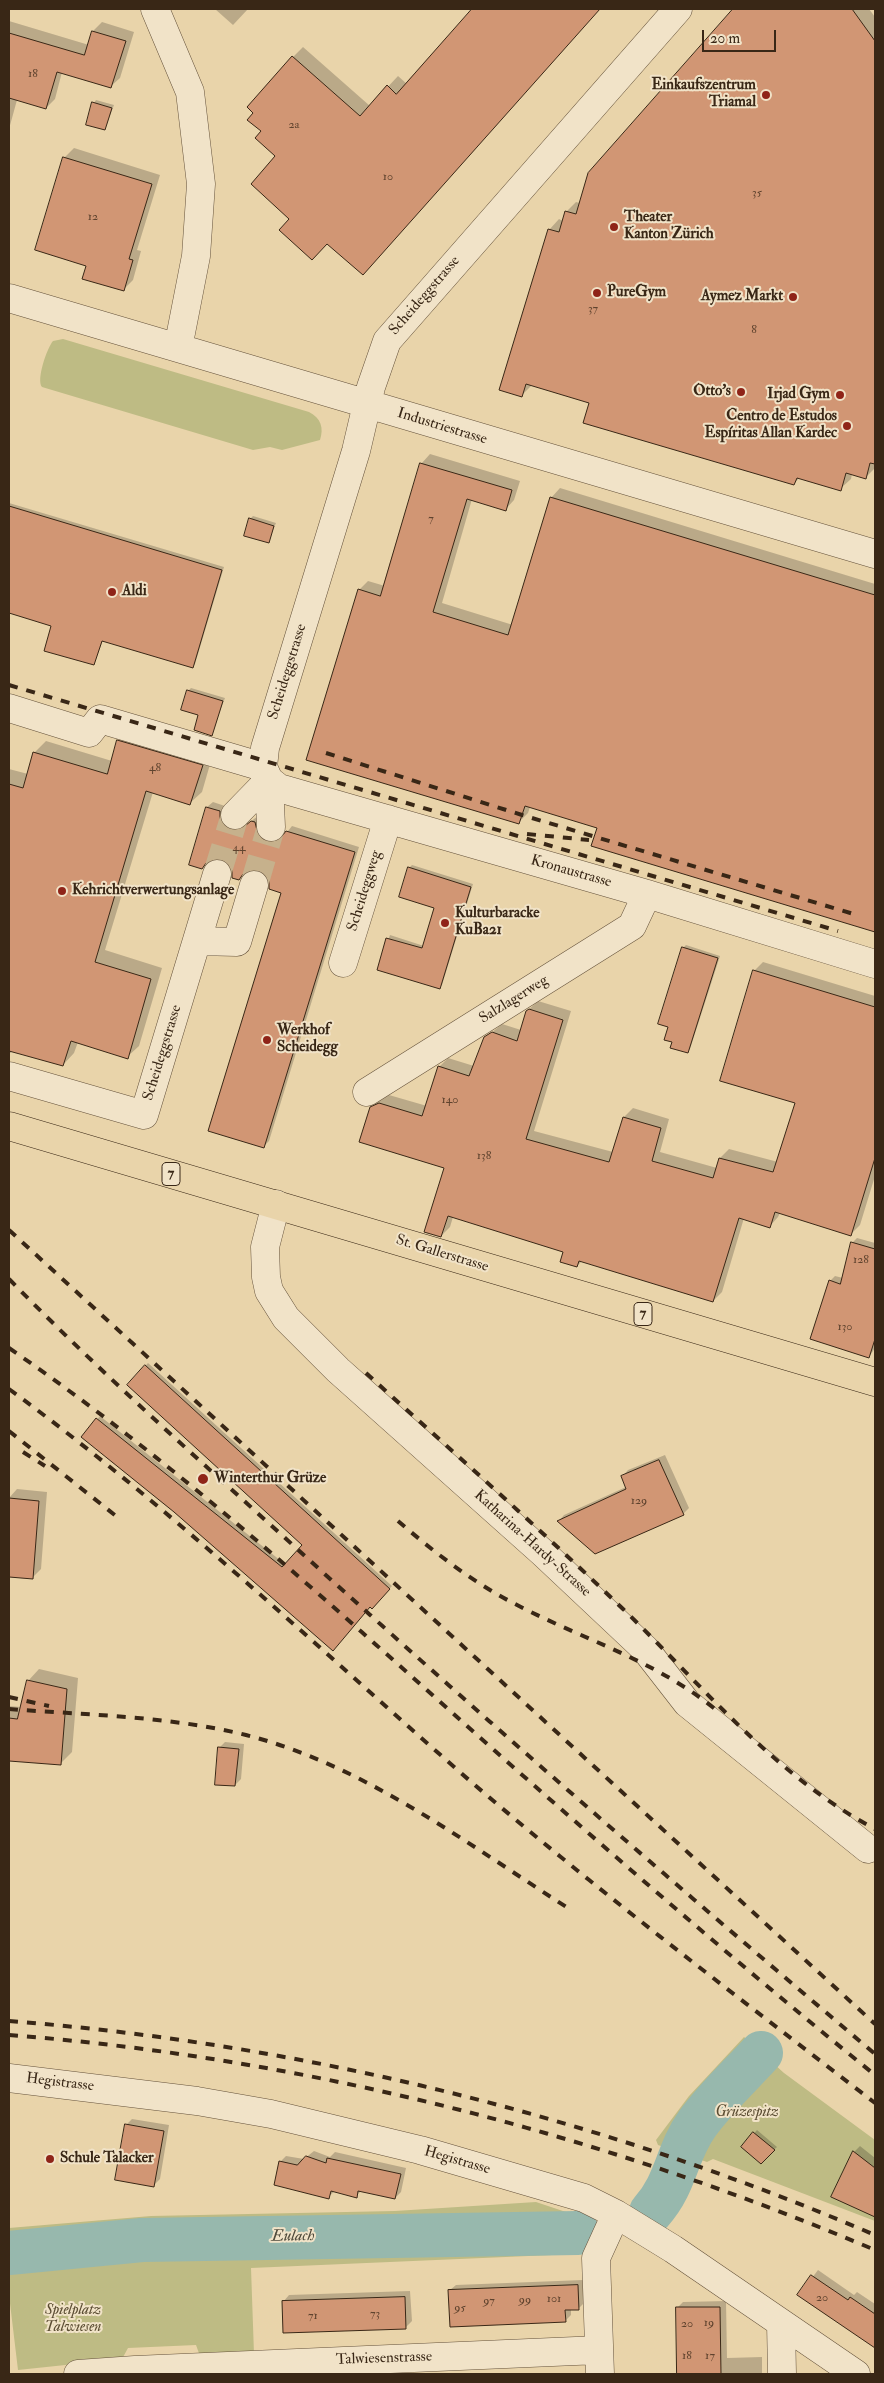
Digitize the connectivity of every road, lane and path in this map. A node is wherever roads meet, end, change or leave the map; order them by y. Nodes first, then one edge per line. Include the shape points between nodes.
1 (155, 9) edge
2 (678, 9) edge
3 (9, 298) edge
4 (178, 348) junction
5 (368, 405) junction
6 (875, 554) edge
7 (9, 708) edge
8 (266, 773) junction
9 (235, 815) tunnel mouth
10 (388, 819) junction
11 (271, 827) tunnel mouth
12 (217, 874) tunnel mouth
13 (254, 885) tunnel mouth
14 (647, 894) junction
15 (197, 941) junction
16 (343, 963) dead end
17 (875, 964) edge
18 (9, 1076) edge
19 (367, 1092) dead end
20 (9, 1126) edge
21 (276, 1204) junction
22 (875, 1382) edge
23 (868, 1849) dead end
24 (9, 2078) edge
25 (616, 2214) junction
26 (781, 2323) junction
27 (599, 2362) edge
28 (436, 2366) edge
29 (274, 2369) edge
30 (111, 2373) edge
31 (78, 2374) edge
32 (782, 2374) edge
33 (856, 2374) edge

1 - 4 street via 190,92 201,184 196,256
2 - 5 street, Scheideggstrasse via 387,341
3 - 4 street, Industriestrasse
4 - 5 street, Industriestrasse
5 - 6 street, Industriestrasse
5 - 8 street, Scheideggstrasse via 265,748
7 - 8 street via 89,733 100,719
8 - 9 street
8 - 10 street, Kronaustrasse via 279,788
8 - 11 street, Scheideggstrasse
10 - 14 street, Kronaustrasse
10 - 16 street, Scheideggweg
12 - 15 street, Scheideggstrasse
13 - 15 street via 237,942
14 - 17 street, Kronaustrasse
14 - 19 street, Salzlagerweg via 632,926
15 - 18 street, Scheideggstrasse via 144,1115
20 - 21 main road, St. Gallerstrasse / 7
21 - 22 main road, St. Gallerstrasse / 7
21 - 23 street, Katharina-Hardy-Strasse via 265,1247 266,1277 269,1291 286,1318 338,1370 539,1549 645,1649 687,1703
24 - 25 street, Hegistrasse via 197,2101 271,2114 420,2150 572,2194
25 - 26 street, Hegistrasse
25 - 27 street via 596,2258
26 - 32 street
26 - 33 street, Hegistrasse
27 - 28 street, Talwiesenstrasse
28 - 29 street, Talwiesenstrasse
29 - 30 street, Talwiesenstrasse
30 - 31 street, Talwiesenstrasse

